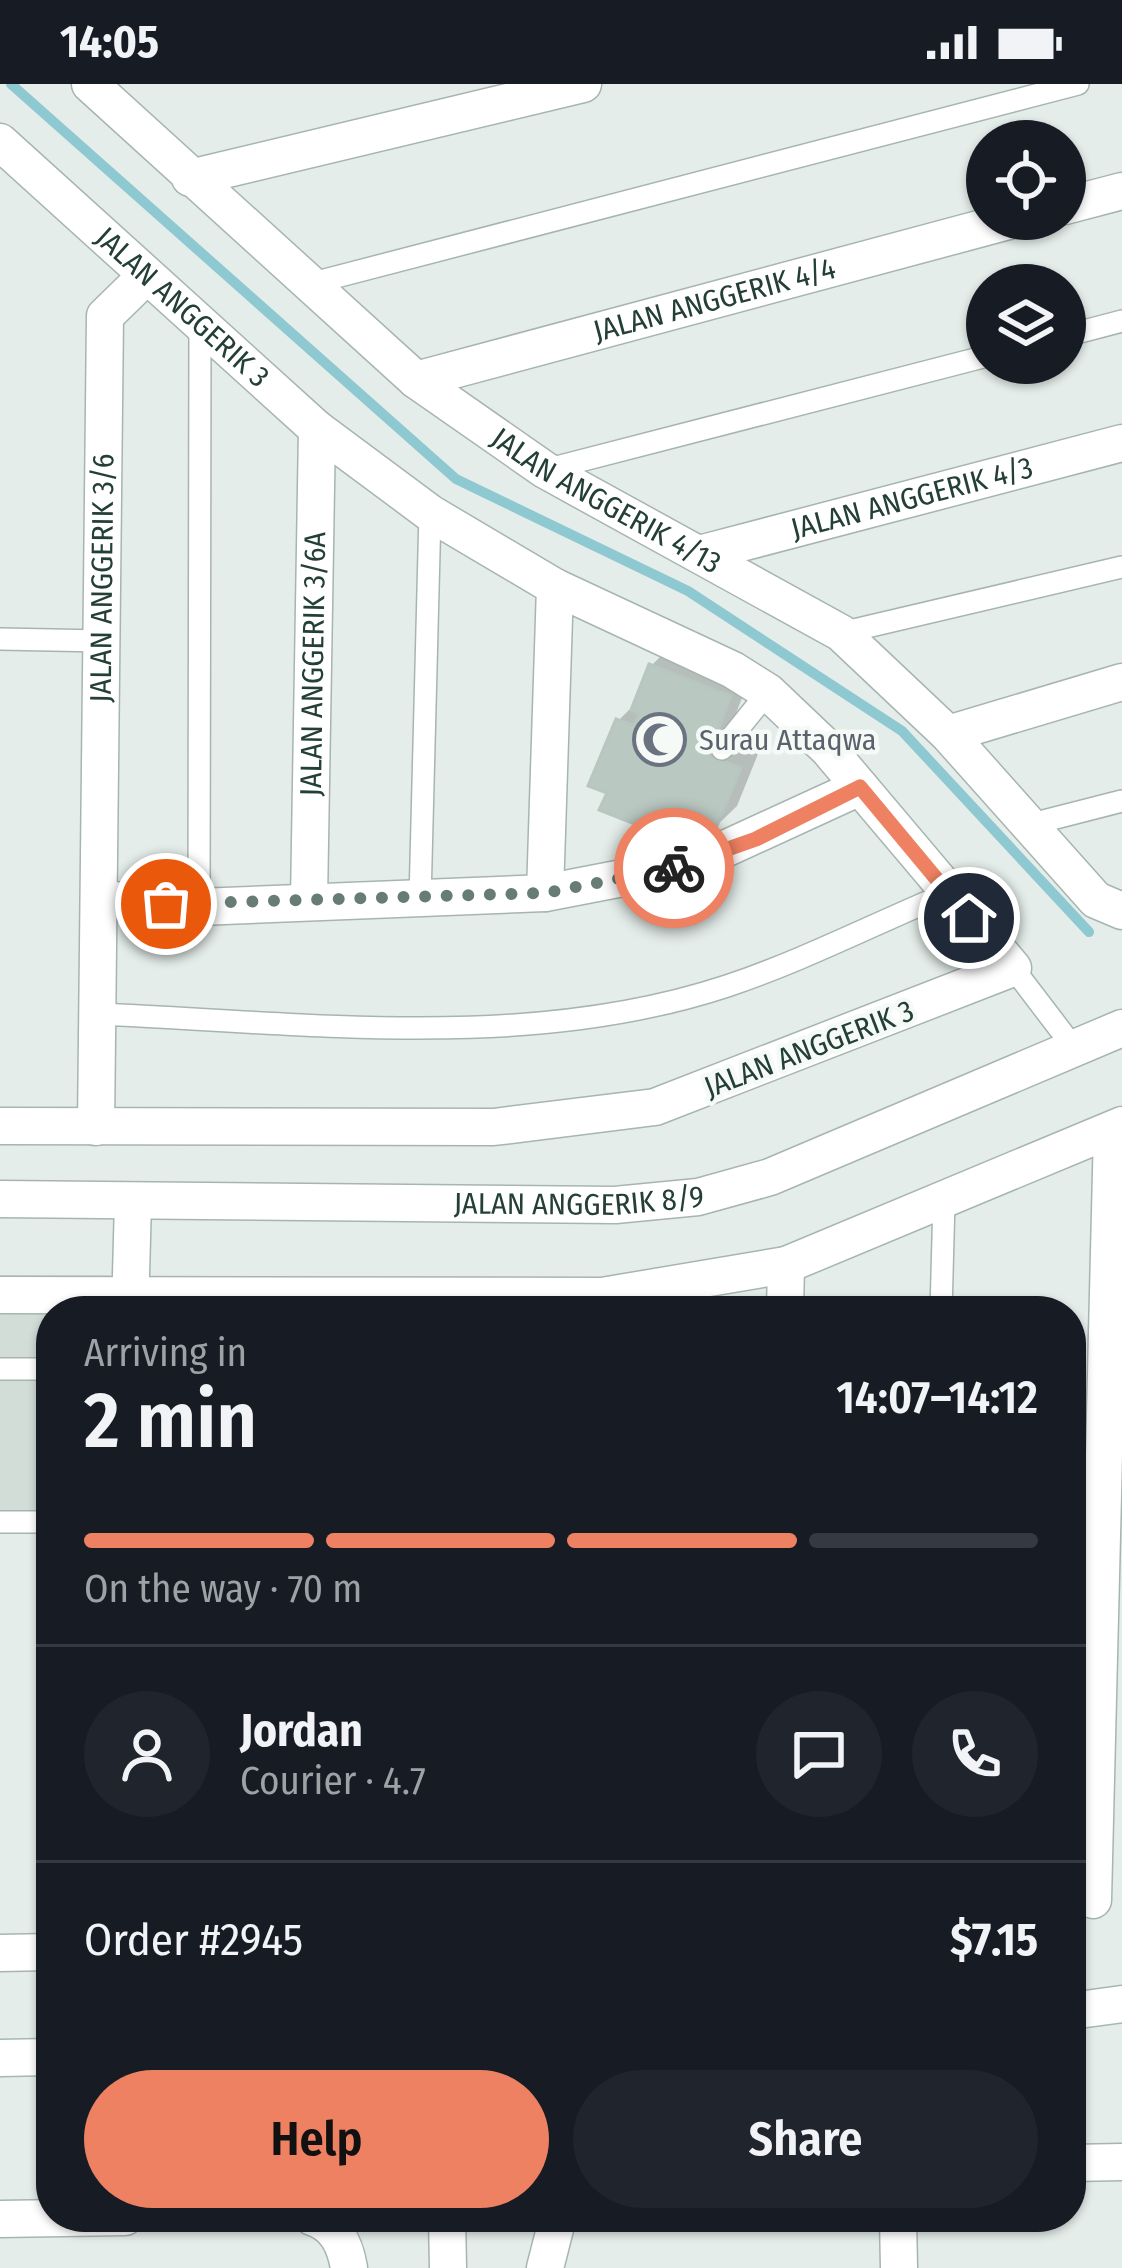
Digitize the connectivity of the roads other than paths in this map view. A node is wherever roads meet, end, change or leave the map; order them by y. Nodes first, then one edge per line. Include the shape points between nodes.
1 (90, 84) edge
2 (583, 84) edge
3 (1078, 84) edge
4 (0, 142) edge
5 (190, 178) junction
6 (1122, 191) edge
7 (1086, 200) edge
8 (966, 232) edge
9 (146, 276) junction
10 (313, 283) junction
11 (1122, 321) edge
12 (200, 325) junction
13 (1086, 330) edge
14 (966, 361) edge
15 (416, 380) junction
16 (317, 429) junction
17 (1122, 443) edge
18 (544, 470) junction
19 (430, 512) junction
20 (703, 554) junction
21 (1122, 567) edge
22 (555, 587) junction
23 (841, 633) junction
24 (0, 639) edge
25 (103, 641) junction
26 (1122, 682) edge
27 (768, 692) junction
28 (948, 734) junction
29 (722, 749) dead end
30 (860, 787) junction
31 (1122, 801) edge
32 (1032, 824) junction
33 (545, 893) junction
34 (946, 893) junction
35 (100, 899) junction
36 (420, 900) junction
37 (309, 901) junction
38 (199, 907) junction
39 (1122, 911) edge
40 (1013, 968) junction
41 (100, 1014) junction
42 (1122, 1028) edge
43 (1074, 1048) junction
44 (0, 1126) edge
45 (96, 1127) junction
46 (1117, 1128) edge
47 (0, 1199) edge
48 (944, 1201) junction
49 (133, 1202) junction
50 (786, 1265) junction
51 (0, 1295) edge
52 (130, 1296) edge
53 (640, 1296) edge
54 (785, 1296) edge
55 (941, 1296) edge
56 (36, 1297) edge
57 (0, 1369) edge
58 (36, 1369) edge
59 (1112, 1514) edge
60 (0, 1522) edge
61 (36, 1522) edge
62 (1110, 1680) edge
63 (1086, 1753) edge
64 (1086, 1785) edge
65 (1095, 1900) edge
66 (36, 1952) edge
67 (0, 1953) edge
68 (1122, 2004) edge
69 (1086, 2009) edge
70 (36, 2057) edge
71 (0, 2058) edge
72 (1122, 2162) edge
73 (1086, 2163) edge
74 (36, 2218) edge
75 (0, 2219) edge
76 (332, 2232) edge
77 (447, 2232) edge
78 (554, 2232) edge
79 (898, 2232) edge
80 (545, 2261) edge
81 (349, 2268) edge
82 (448, 2268) edge
83 (899, 2268) edge

1 - 5 street, JALAN ANGGERIK 4/13
2 - 5 street
3 - 10 lane
4 - 9 street, JALAN ANGGERIK 3
5 - 10 street, JALAN ANGGERIK 4/13
6 - 7 street
8 - 15 street, JALAN ANGGERIK 4/4
9 - 12 street, JALAN ANGGERIK 3
9 - 25 street, JALAN ANGGERIK 3/6 via 105,316
10 - 15 street, JALAN ANGGERIK 4/13
11 - 13 lane
12 - 16 street, JALAN ANGGERIK 3
12 - 38 lane
14 - 18 lane
15 - 18 street, JALAN ANGGERIK 4/13
16 - 19 street, JALAN ANGGERIK 3
16 - 37 street, JALAN ANGGERIK 3/6A
17 - 20 street, JALAN ANGGERIK 4/3
18 - 20 street, JALAN ANGGERIK 4/13
19 - 22 street, JALAN ANGGERIK 3
19 - 36 lane
20 - 23 street, JALAN ANGGERIK 4/13
21 - 23 lane
22 - 27 street, JALAN ANGGERIK 3
22 - 33 street
23 - 28 street, JALAN ANGGERIK 4/13
24 - 25 lane
25 - 35 street, JALAN ANGGERIK 3/6
26 - 28 street
27 - 29 lane
27 - 30 street, JALAN ANGGERIK 3
28 - 32 street, JALAN ANGGERIK 4/13
30 - 33 street via 690,865
30 - 34 street, JALAN ANGGERIK 3
31 - 32 lane
32 - 39 street, JALAN ANGGERIK 4/13 via 1096,900
33 - 36 street
34 - 40 street, JALAN ANGGERIK 3
34 - 41 lane via 725,986 568,1020 411,1028
35 - 38 street
35 - 41 street, JALAN ANGGERIK 3/6
36 - 37 street
37 - 38 street
40 - 43 lane
40 - 45 street, JALAN ANGGERIK 3 via 655,1106 494,1126
41 - 45 street, JALAN ANGGERIK 3/6
42 - 43 street, JALAN ANGGERIK 8/9
43 - 49 street, JALAN ANGGERIK 8/9 via 840,1151 698,1197 615,1205
44 - 45 street, JALAN ANGGERIK 3
46 - 48 street
46 - 59 street
47 - 49 street, JALAN ANGGERIK 8/9
48 - 50 street
48 - 55 lane
49 - 52 street
50 - 53 street
50 - 54 street
51 - 56 street
57 - 58 lane
59 - 62 street
60 - 61 lane
62 - 63 street
64 - 65 street
66 - 67 street
68 - 69 street
70 - 71 street
72 - 73 street
74 - 75 street
76 - 81 street via 346,2247
77 - 82 street
78 - 80 street
79 - 83 street

